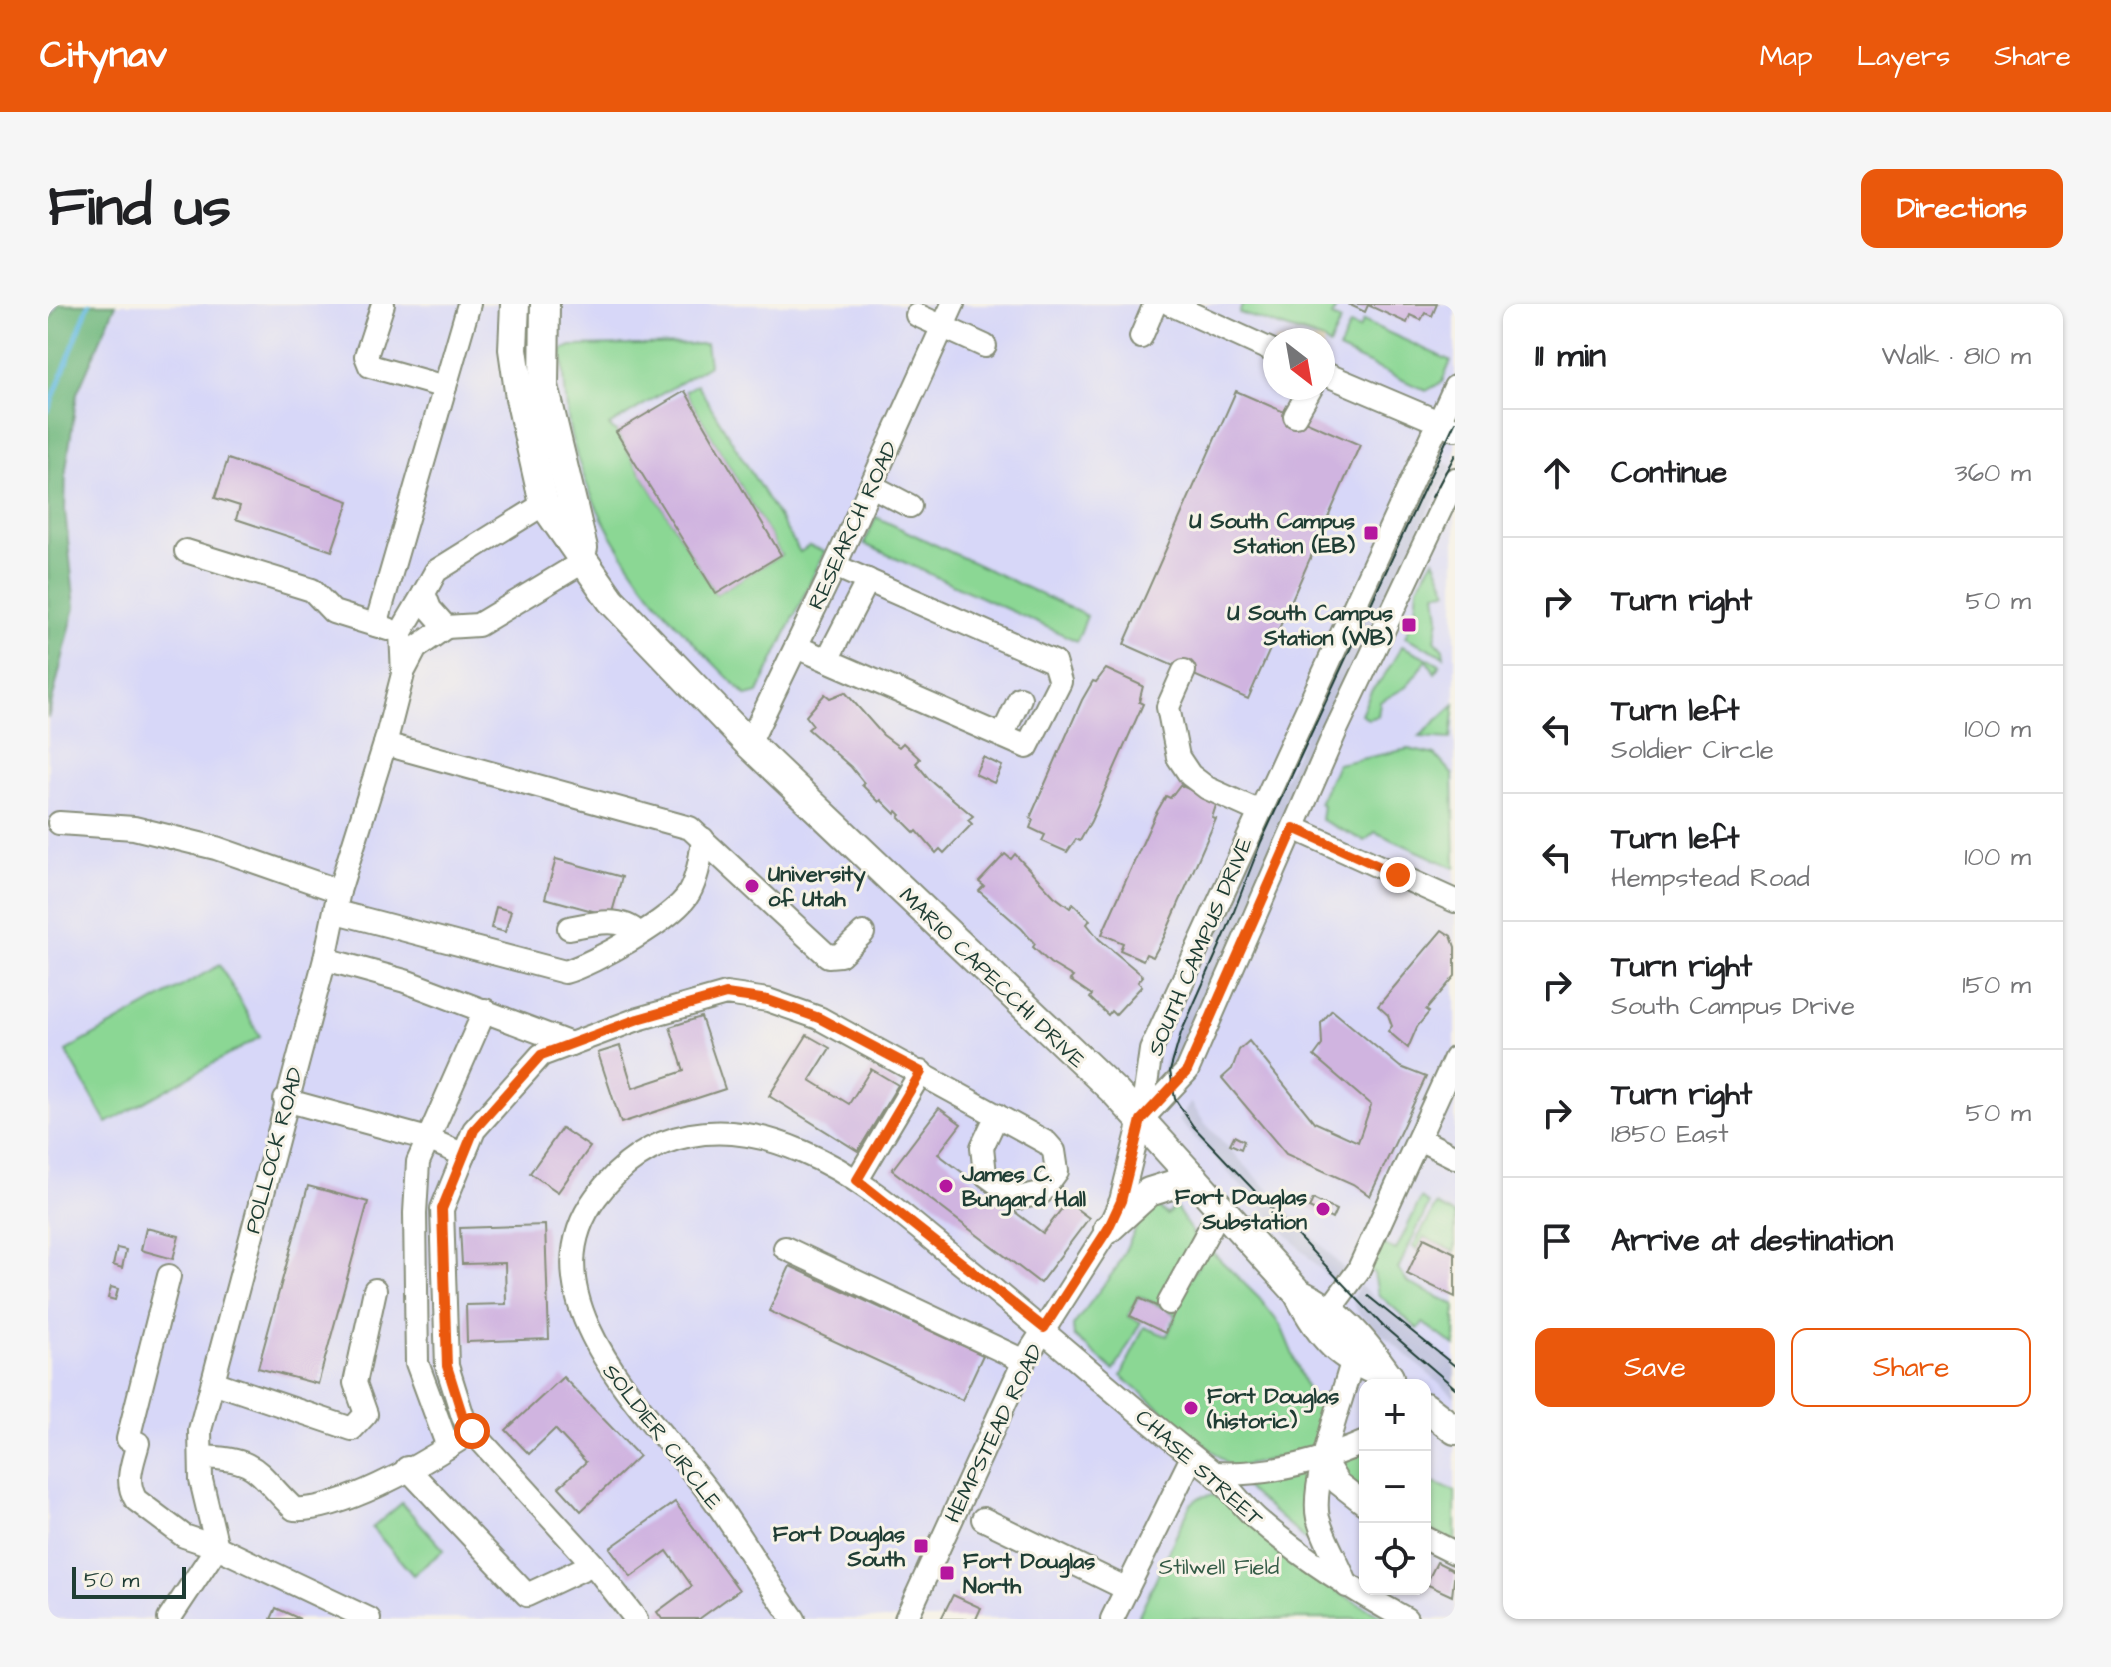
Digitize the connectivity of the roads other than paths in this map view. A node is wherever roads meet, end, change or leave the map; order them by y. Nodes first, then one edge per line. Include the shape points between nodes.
1 (383, 304) edge
2 (469, 304) edge
3 (515, 304) edge
4 (545, 304) edge
5 (953, 304) edge
6 (1155, 304) edge
7 (1170, 304) edge
8 (917, 315) dead end
9 (941, 328) junction
10 (1141, 337) dead end
11 (985, 346) dead end
12 (1263, 347) edge
13 (1335, 378) edge
14 (445, 387) junction
15 (1455, 387) edge
16 (1304, 400) edge
17 (1295, 416) dead end
18 (1447, 426) edge
19 (1455, 479) edge
20 (872, 486) junction
21 (544, 504) junction
22 (910, 506) dead end
23 (186, 551) dead end
24 (586, 560) junction
25 (835, 566) junction
26 (868, 580) junction
27 (424, 593) junction
28 (376, 625) junction
29 (446, 627) junction
30 (401, 632) junction
31 (797, 647) junction
32 (827, 660) junction
33 (1184, 671) dead end
34 (403, 674) junction
35 (1020, 698) dead end
36 (1002, 736) junction
37 (385, 744) junction
38 (749, 744) junction
39 (1258, 811) junction
40 (59, 823) dead end
41 (1294, 828) junction
42 (703, 839) junction
43 (338, 901) junction
44 (1455, 901) edge
45 (569, 928) dead end
46 (638, 933) junction
47 (863, 933) dead end
48 (325, 959) junction
49 (485, 1010) junction
50 (571, 1044) junction
51 (1455, 1058) edge
52 (921, 1072) junction
53 (285, 1100) junction
54 (997, 1115) dead end
55 (1141, 1120) junction
56 (428, 1139) junction
57 (1419, 1139) junction
58 (464, 1155) junction
59 (1455, 1157) edge
60 (1194, 1178) junction
61 (857, 1180) junction
62 (1221, 1208) junction
63 (1108, 1229) junction
64 (785, 1248) dead end
65 (169, 1276) dead end
66 (375, 1290) dead end
67 (1298, 1293) junction
68 (1169, 1303) dead end
69 (1330, 1309) junction
70 (1044, 1328) junction
71 (1024, 1361) junction
72 (1352, 1362) junction
73 (1389, 1379) edge
74 (1392, 1379) edge
75 (213, 1382) junction
76 (472, 1431) junction
77 (1359, 1445) edge
78 (448, 1447) junction
79 (201, 1457) junction
80 (1192, 1457) junction
81 (1324, 1460) junction
82 (407, 1468) junction
83 (1214, 1473) junction
84 (1359, 1499) edge
85 (983, 1519) dead end
86 (1431, 1541) edge
87 (217, 1547) junction
88 (1455, 1553) edge
89 (593, 1564) junction
90 (1347, 1586) junction
91 (1127, 1589) junction
92 (169, 1619) edge
93 (369, 1619) edge
94 (636, 1619) edge
95 (794, 1619) edge
96 (906, 1619) edge
97 (1112, 1619) edge
98 (1406, 1619) edge

1 - 14 street via 366,356 370,366
2 - 14 street
3 - 21 main road, MARIO CAPECCHI DRIVE via 513,349 520,398
4 - 24 main road, MARIO CAPECCHI DRIVE via 544,386
5 - 9 street, RESEARCH ROAD
6 - 10 street
7 - 12 street
8 - 9 street
9 - 11 street
9 - 20 street, RESEARCH ROAD
13 - 18 street
14 - 28 street
15 - 18 street, SOUTH CAMPUS DRIVE
16 - 17 street
18 - 39 street, SOUTH CAMPUS DRIVE
19 - 41 street, SOUTH CAMPUS DRIVE
20 - 22 street
20 - 25 street, RESEARCH ROAD
21 - 24 main road, MARIO CAPECCHI DRIVE
21 - 27 street via 436,571
23 - 28 street via 312,590 333,612
24 - 29 street via 478,625
24 - 38 main road, MARIO CAPECCHI DRIVE via 611,600
25 - 26 street
25 - 31 street, RESEARCH ROAD
26 - 32 street
26 - 36 street via 1054,662 1060,682 1027,747
27 - 29 street
27 - 30 street
28 - 30 street
29 - 34 street via 416,648
30 - 34 street
31 - 32 street
31 - 38 street, RESEARCH ROAD
32 - 36 street
33 - 39 street via 1168,707 1178,757 1207,788
34 - 37 street, POLLOCK ROAD
35 - 36 street
37 - 42 street via 690,828
37 - 43 street, POLLOCK ROAD
38 - 55 main road, MARIO CAPECCHI DRIVE
39 - 55 street, SOUTH CAMPUS DRIVE via 1151,1050
40 - 43 street via 134,828 216,848
41 - 44 street
41 - 55 street, SOUTH CAMPUS DRIVE via 1187,1071
42 - 46 street via 689,895
42 - 47 street via 828,956 840,955
43 - 46 street via 565,972
43 - 48 street, POLLOCK ROAD
45 - 46 street via 602,921
48 - 49 street
48 - 53 street, POLLOCK ROAD
49 - 50 street
49 - 56 street
50 - 52 street via 726,994 768,1000 819,1018
50 - 58 street via 541,1055 474,1130
51 - 57 street
52 - 54 street
52 - 61 street
53 - 56 street
53 - 75 street, POLLOCK ROAD
55 - 60 main road, MARIO CAPECCHI DRIVE
55 - 63 street, HEMPSTEAD ROAD via 1121,1201
56 - 58 street
56 - 78 street via 418,1162 415,1213 417,1363
57 - 59 street
57 - 69 street via 1358,1271
58 - 76 street via 442,1209 442,1225 447,1366
60 - 62 main road, MARIO CAPECCHI DRIVE
60 - 63 main road via 1149,1192
61 - 70 street, SOLDIER CIRCLE
61 - 95 street, SOLDIER CIRCLE via 803,1151 749,1136 694,1132 639,1153 613,1177 583,1220 573,1253 576,1296 600,1355 712,1497
62 - 67 main road, MARIO CAPECCHI DRIVE
62 - 68 street
63 - 70 street, HEMPSTEAD ROAD
64 - 71 street
65 - 87 street via 128,1439 138,1443 131,1492 184,1536
66 - 75 street via 355,1383 366,1414 352,1429
67 - 69 main road, MARIO CAPECCHI DRIVE
67 - 72 main road, MARIO CAPECCHI DRIVE via 1314,1324
69 - 74 main road, MARIO CAPECCHI DRIVE
70 - 71 street, HEMPSTEAD ROAD
70 - 80 street, CHASE STREET
71 - 96 street, HEMPSTEAD ROAD
72 - 73 main road, MARIO CAPECCHI DRIVE
72 - 81 street
75 - 79 street, POLLOCK ROAD via 200,1430
76 - 78 street
76 - 89 street
77 - 81 street
78 - 82 street
79 - 82 street via 252,1465 294,1509 308,1510 350,1497
79 - 87 street, POLLOCK ROAD via 201,1480
80 - 83 street, CHASE STREET
80 - 91 street
81 - 83 street via 1250,1473
81 - 84 street via 1338,1483
81 - 90 street via 1318,1520
82 - 89 street via 527,1595
83 - 90 street, CHASE STREET via 1291,1548
85 - 91 street
86 - 88 street
87 - 92 street
87 - 93 street
89 - 94 street
90 - 98 street, CHASE STREET
91 - 97 street

